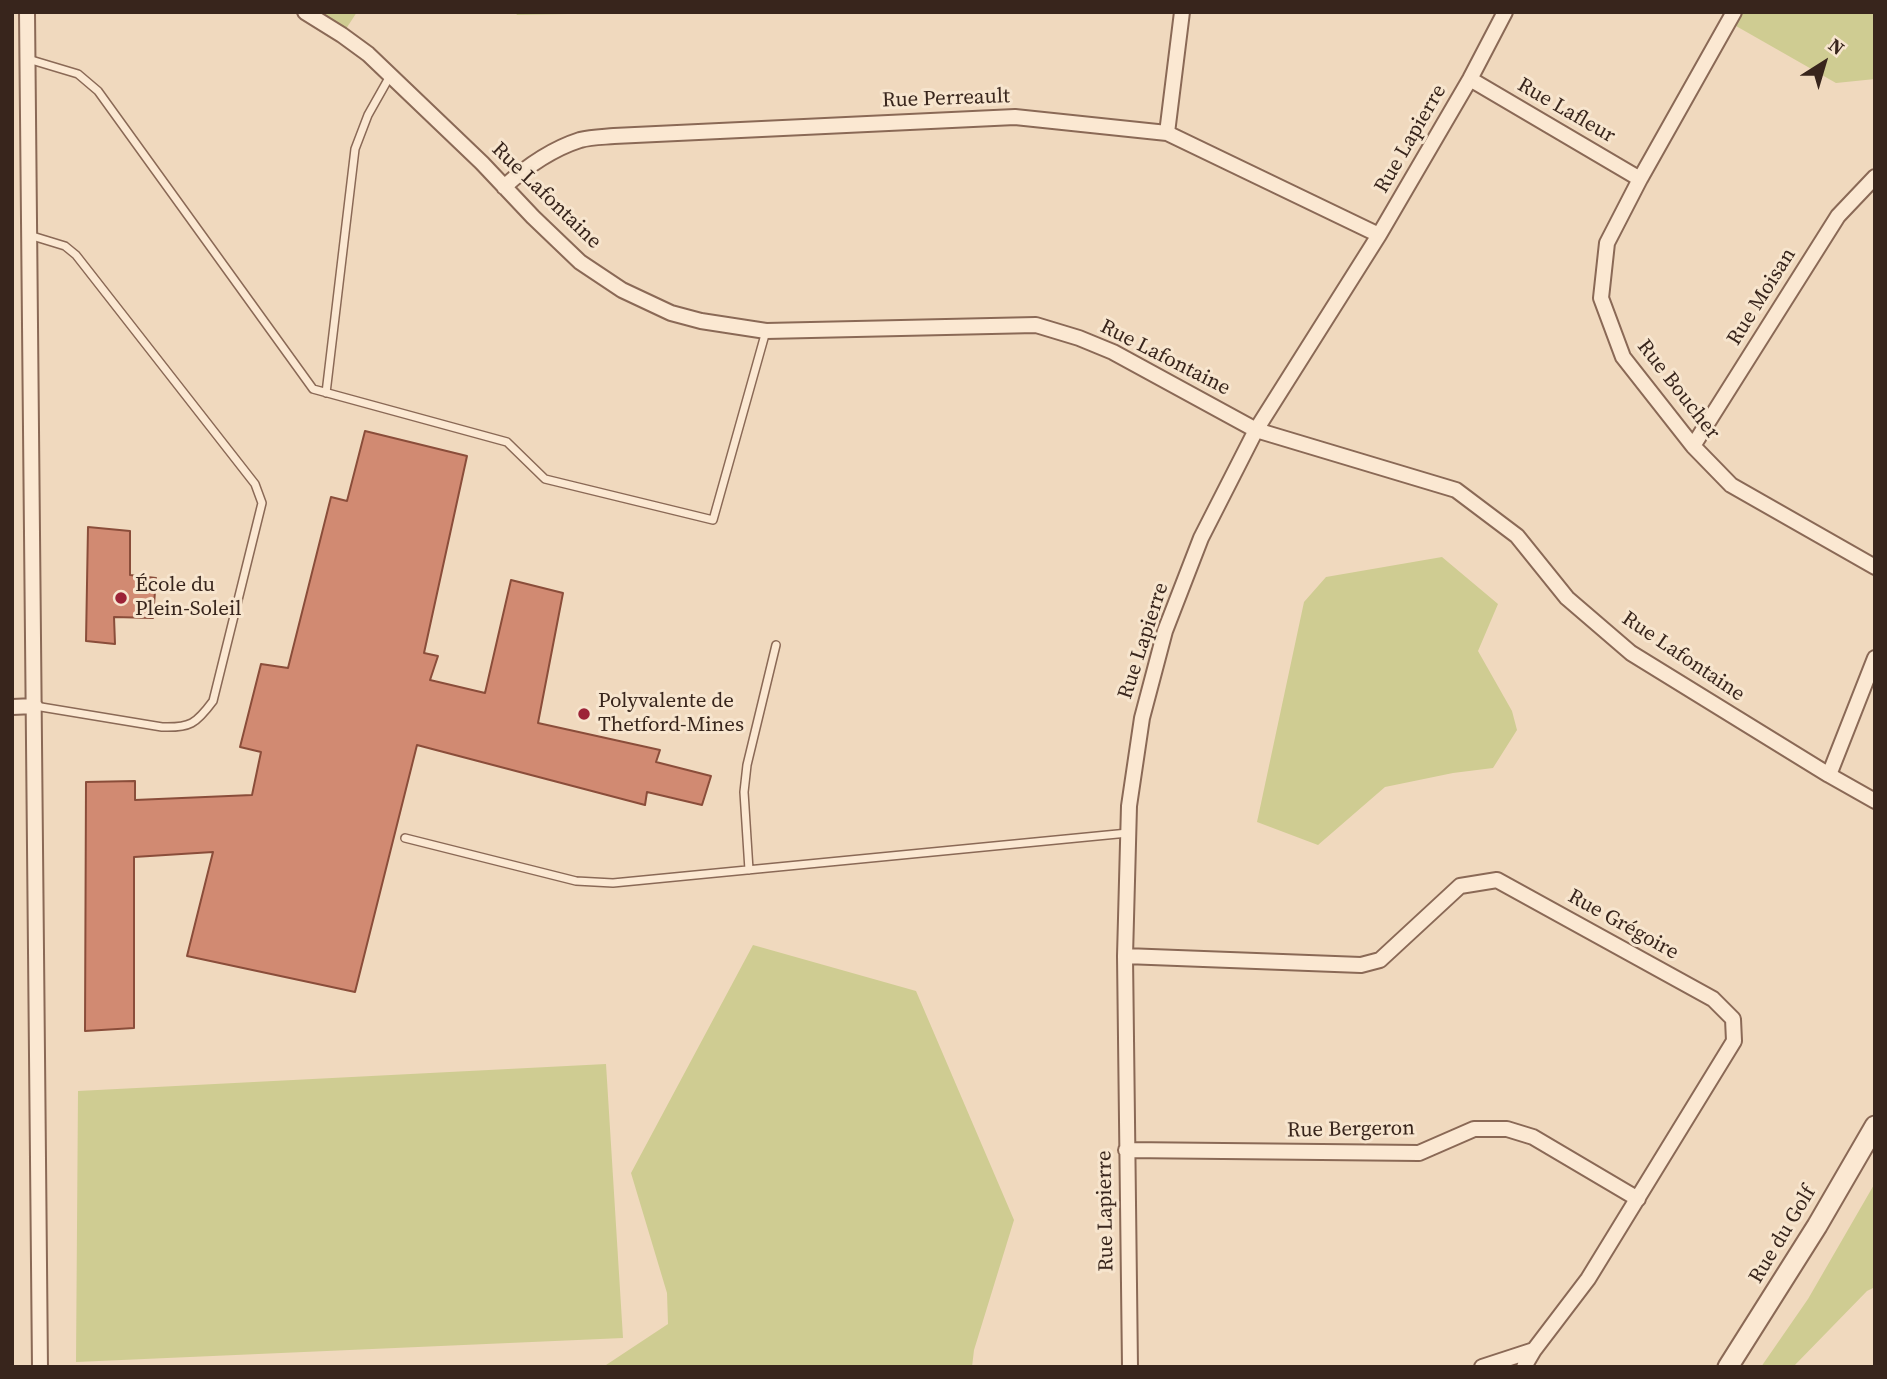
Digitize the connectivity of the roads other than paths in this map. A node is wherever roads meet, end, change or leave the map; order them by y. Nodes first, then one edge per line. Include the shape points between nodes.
1 (27, 12) edge
2 (305, 12) edge
3 (1182, 12) edge
4 (1505, 12) edge
5 (1734, 12) edge
6 (27, 59) junction
7 (391, 75) junction
8 (1470, 79) junction
9 (1167, 133) junction
10 (1875, 177) edge
11 (1640, 178) junction
12 (504, 187) junction
13 (29, 235) junction
14 (1379, 235) junction
15 (766, 331) junction
16 (326, 393) junction
17 (1256, 430) junction
18 (1693, 446) junction
19 (1875, 567) edge
20 (776, 645) dead end
21 (1875, 658) edge
22 (35, 706) junction
23 (12, 707) edge
24 (1829, 775) junction
25 (1875, 801) edge
26 (1128, 834) junction
27 (405, 838) dead end
28 (749, 870) junction
29 (1125, 956) junction
30 (1875, 1126) edge
31 (1126, 1150) junction
32 (1638, 1199) junction
33 (1534, 1350) junction
34 (40, 1367) edge
35 (1130, 1367) edge
36 (1482, 1367) edge
37 (1524, 1367) edge
38 (1728, 1367) edge

1 - 6 street
2 - 7 street, Rue Lafontaine
3 - 9 street
4 - 8 street, Rue Lapierre
5 - 11 street, Rue Boucher
6 - 13 street
6 - 16 lane via 78,74 98,92 313,390
7 - 12 street, Rue Lafontaine
7 - 16 lane via 355,149
8 - 11 street, Rue Lafleur
8 - 14 street, Rue Lapierre
9 - 12 street, Rue Perreault via 1015,117 614,135 582,140 551,153
9 - 14 street, Rue Perreault
10 - 18 street, Rue Moisan via 1838,216
11 - 18 street, Rue Boucher via 1607,243 1601,299 1623,357
12 - 15 street, Rue Lafontaine via 580,262 622,290 671,313
13 - 22 street
13 - 22 lane via 65,246 76,255 254,484 262,503 213,701 201,718 181,727 162,727
14 - 17 street, Rue Lapierre
15 - 16 lane via 713,520 545,479 508,442
15 - 17 street, Rue Lafontaine via 1036,326 1113,352
17 - 24 street, Rue Lafontaine via 1456,490 1517,536 1567,598 1631,653
17 - 26 street, Rue Lapierre via 1201,538 1166,631 1142,718
18 - 19 street, Rue Boucher via 1731,485
20 - 28 lane via 745,779
21 - 24 street
22 - 23 street
22 - 34 street
24 - 25 street, Rue Lafontaine
26 - 28 lane
26 - 29 street, Rue Lapierre
27 - 28 lane via 576,881 613,883
29 - 31 street, Rue Lapierre
29 - 32 street, Rue Grégoire via 1361,965 1380,960 1460,886 1497,880 1713,999 1733,1019 1734,1041
30 - 38 street, Rue du Golf
31 - 32 street, Rue Bergeron via 1419,1153 1474,1129 1507,1129 1533,1137
31 - 35 street, Rue Lapierre
32 - 33 street, Rue Grégoire via 1588,1279
33 - 36 street
33 - 37 street, Rue Grégoire

